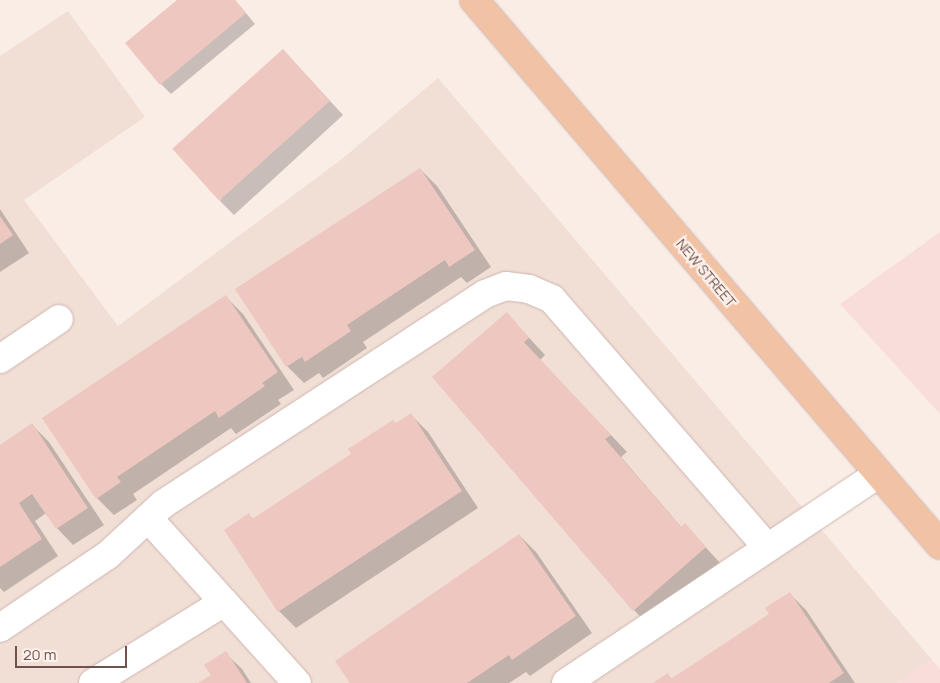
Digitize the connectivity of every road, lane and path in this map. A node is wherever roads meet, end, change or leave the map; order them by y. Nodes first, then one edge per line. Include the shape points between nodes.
1 (474, 0) edge
2 (59, 319) dead end
3 (0, 358) edge
4 (878, 474) junction
5 (148, 518) junction
6 (940, 545) edge
7 (767, 547) junction
8 (224, 602) junction
9 (0, 628) edge
10 (94, 683) edge
11 (297, 683) edge
12 (566, 683) edge

1 - 4 main road, NEW STREET
2 - 3 lane
4 - 6 main road, NEW STREET
4 - 7 lane
5 - 7 lane via 163,504 485,294 506,286 529,289 552,299
5 - 8 lane
5 - 9 lane via 108,555
7 - 12 lane
8 - 10 lane
8 - 11 lane

